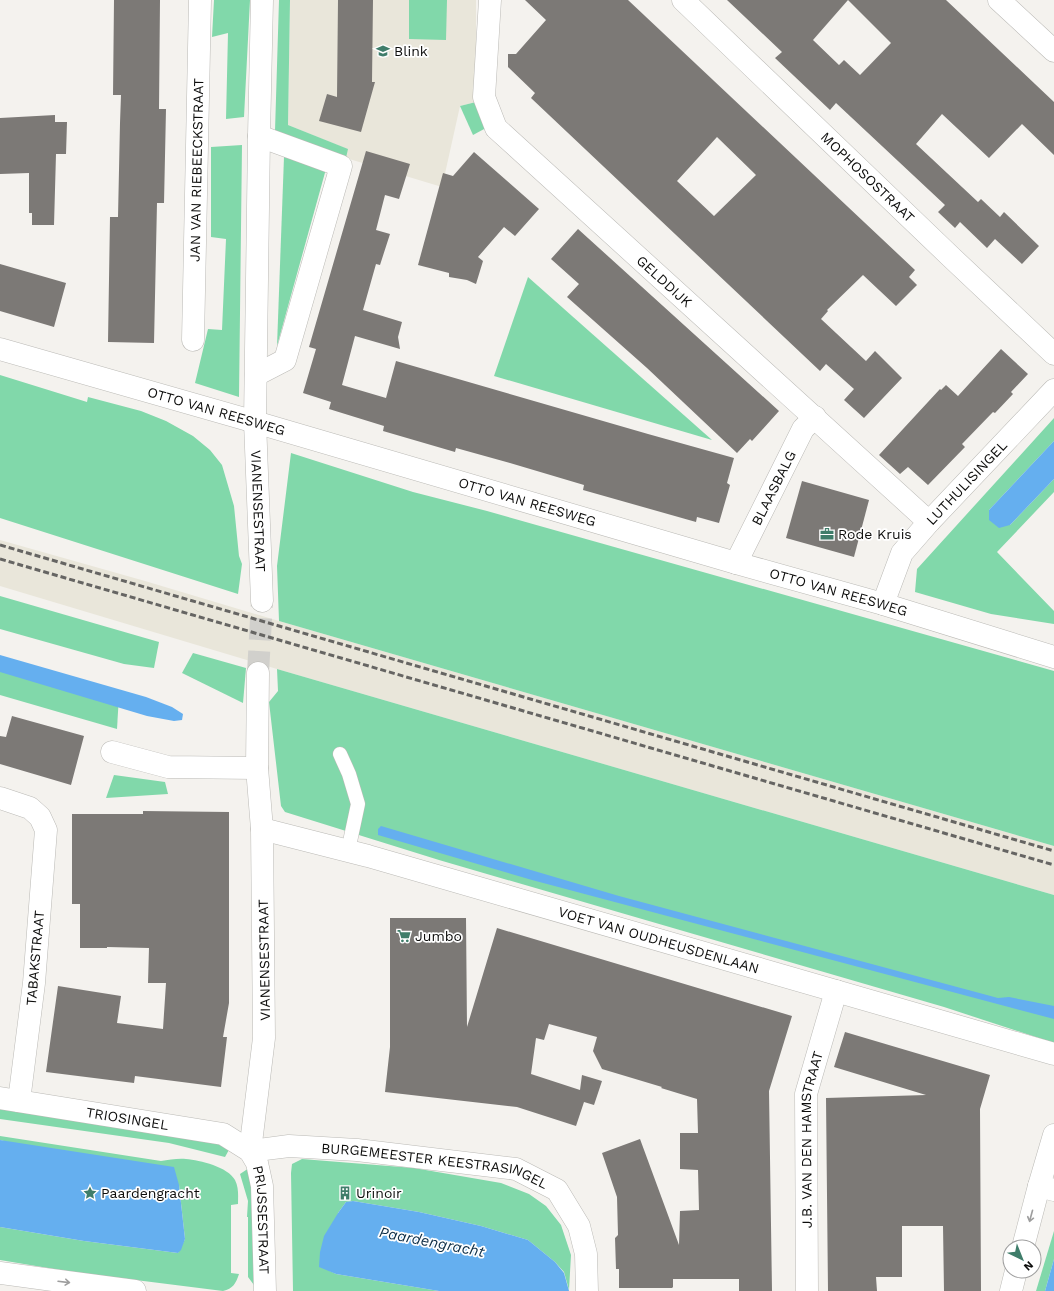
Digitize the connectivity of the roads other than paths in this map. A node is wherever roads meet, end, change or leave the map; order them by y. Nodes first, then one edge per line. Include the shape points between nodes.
1 (200, 0) edge
2 (262, 0) edge
3 (490, 0) edge
4 (682, 0) edge
5 (999, 0) edge
6 (1054, 51) edge
7 (259, 136) junction
8 (193, 340) dead end
9 (0, 349) edge
10 (1054, 354) edge
11 (256, 375) junction
12 (1054, 390) edge
13 (815, 417) junction
14 (255, 422) junction
15 (929, 522) junction
16 (736, 562) junction
17 (262, 601) tunnel mouth
18 (883, 604) junction
19 (1054, 657) edge
20 (258, 673) tunnel mouth
21 (112, 752) dead end
22 (340, 754) dead end
23 (257, 768) junction
24 (0, 798) edge
25 (262, 829) junction
26 (348, 851) junction
27 (836, 991) junction
28 (1054, 1054) edge
29 (10, 1100) edge
30 (1054, 1135) edge
31 (250, 1151) junction
32 (1046, 1188) edge
33 (1026, 1239) edge
34 (0, 1273) edge
35 (1014, 1279) edge
36 (24, 1284) edge
37 (135, 1291) edge
38 (265, 1291) edge
39 (587, 1291) edge
40 (807, 1291) edge
41 (1011, 1291) edge

1 - 8 street, JAN VAN RIEBEECKSTRAAT
2 - 7 street
3 - 13 street, GELDDIJK via 484,97 496,128
4 - 10 street, MOPHOSOSTRAAT
5 - 6 street
7 - 11 street
7 - 11 street via 341,166 285,360
9 - 14 street, OTTO VAN REESWEG
11 - 14 street
12 - 15 street, LUTHULISINGEL
13 - 15 street, GELDDIJK
13 - 16 street, BLAASBALG via 803,429
14 - 16 street, OTTO VAN REESWEG
14 - 17 street, VIANENSESTRAAT
15 - 18 street, LUTHULISINGEL via 902,553
16 - 18 street, OTTO VAN REESWEG
18 - 19 street, OTTO VAN REESWEG
20 - 23 street, VIANENSESTRAAT
21 - 23 street via 168,767
22 - 26 lane via 358,804
23 - 25 street, VIANENSESTRAAT
24 - 29 street, TABAKSTRAAT via 30,808 40,817 46,830 34,983
25 - 26 street, VOET VAN OUDHEUSDENLAAN
25 - 31 street, VIANENSESTRAAT via 264,1038
26 - 27 street, VOET VAN OUDHEUSDENLAAN
27 - 28 street, VOET VAN OUDHEUSDENLAAN
27 - 40 street, J.B. VAN DEN HAMSTRAAT via 806,1094
29 - 31 street, TRIOSINGEL via 223,1134
30 - 32 street
31 - 38 street, PRIJSSESTRAAT via 257,1163 262,1186
31 - 39 street, BURGEMEESTER KEESTRASINGEL via 290,1146 357,1150 516,1169 557,1190 579,1226 586,1254
32 -> 33 street
34 - 36 street
35 - 41 street
36 -> 37 street

